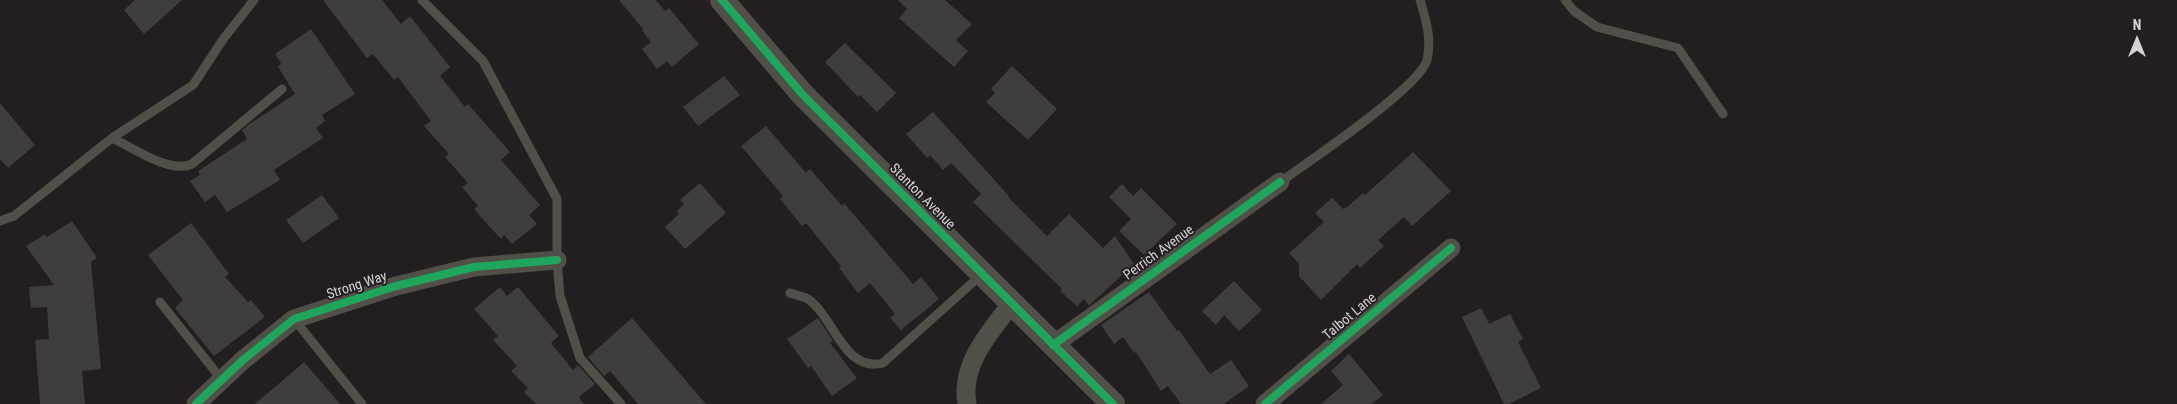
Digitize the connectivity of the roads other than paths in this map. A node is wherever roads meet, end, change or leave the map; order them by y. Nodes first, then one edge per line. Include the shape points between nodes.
1 (254, 0) edge
2 (422, 0) edge
3 (722, 0) edge
4 (1420, 0) edge
5 (1565, 0) edge
6 (282, 89) dead end
7 (1724, 114) dead end
8 (112, 138) junction
9 (1280, 182) joint
10 (0, 221) edge
11 (1451, 248) dead end
12 (557, 260) junction
13 (982, 274) junction
14 (790, 293) dead end
15 (160, 302) dead end
16 (1011, 304) junction
17 (294, 319) junction
18 (1053, 345) junction
19 (222, 380) junction
20 (196, 404) edge
21 (362, 404) edge
22 (621, 404) edge
23 (967, 404) edge
24 (1113, 404) edge
25 (1265, 404) edge

1 - 8 lane via 193,86
2 - 12 lane via 483,60 557,199
3 - 13 street, Stanton Avenue via 803,95
4 - 9 lane via 1429,29 1427,61 1414,80 1346,136
5 - 7 lane via 1574,11 1597,27 1678,48
6 - 8 lane via 183,168 165,164
8 - 10 lane via 14,216
9 - 18 street, Perrich Avenue
11 - 25 street, Talbot Lane
12 - 17 street, Strong Way via 474,267 396,286
12 - 22 lane via 560,296 580,358
13 - 14 lane via 883,363 874,365 851,356 827,320 808,299
13 - 16 street, Stanton Avenue
15 - 19 lane
16 - 18 street, Stanton Avenue
16 - 23 street via 987,334 971,364
17 - 19 street, Strong Way
17 - 21 lane
18 - 24 street, Stanton Avenue
19 - 20 street, Strong Way

